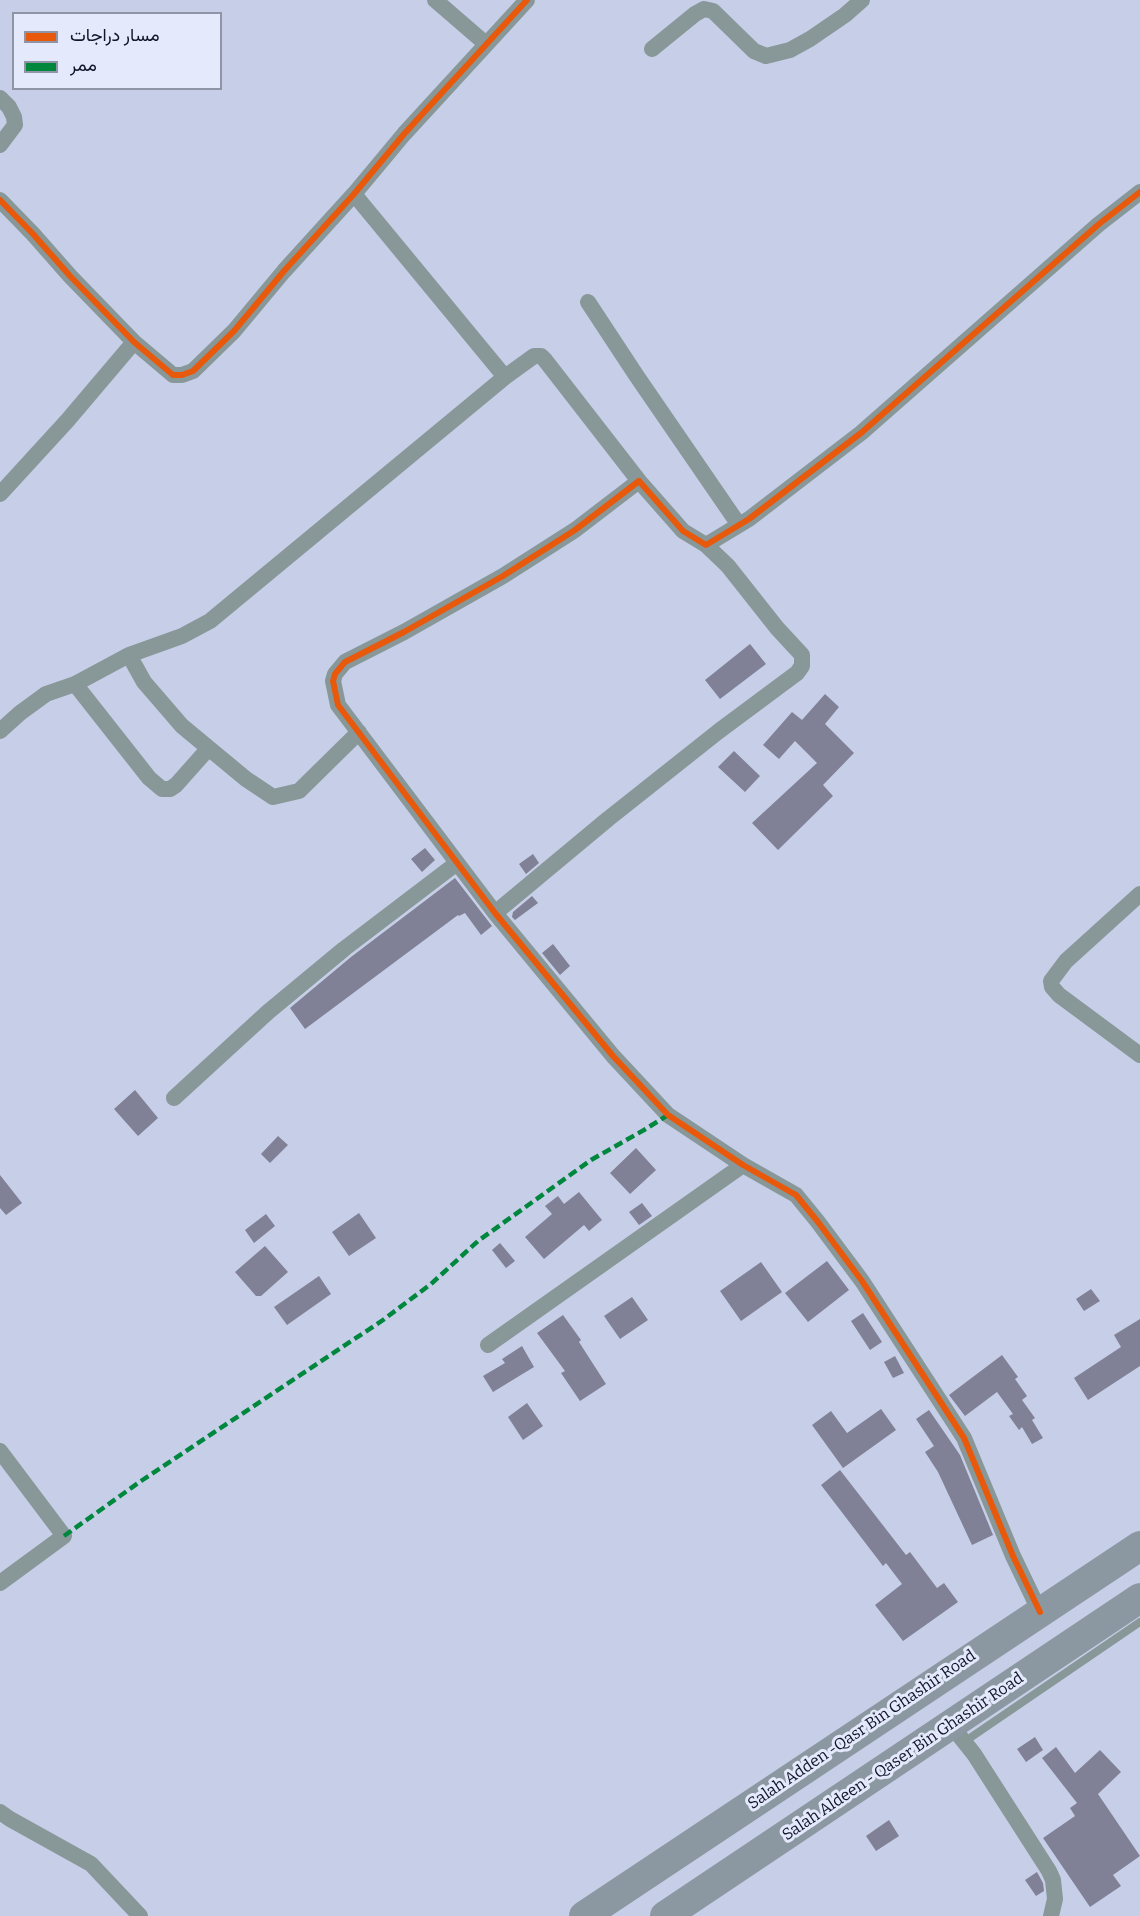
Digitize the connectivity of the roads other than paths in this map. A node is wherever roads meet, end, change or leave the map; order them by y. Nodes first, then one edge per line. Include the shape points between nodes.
1 (435, 0) edge
2 (527, 0) edge
3 (861, 0) edge
4 (486, 44) junction
5 (652, 49) dead end
6 (0, 98) edge
7 (0, 146) edge
8 (1140, 192) edge
9 (354, 194) junction
10 (0, 200) edge
11 (588, 302) dead end
12 (134, 342) junction
13 (504, 377) junction
14 (639, 481) junction
15 (0, 494) edge
16 (739, 525) junction
17 (706, 545) junction
18 (129, 655) junction
19 (75, 684) junction
20 (0, 731) edge
21 (359, 732) junction
22 (208, 748) junction
23 (458, 863) junction
24 (1140, 894) edge
25 (495, 913) junction
26 (1140, 1056) edge
27 (174, 1098) dead end
28 (743, 1165) junction
29 (488, 1345) dead end
30 (0, 1451) edge
31 (1140, 1545) edge
32 (0, 1583) edge
33 (1140, 1598) edge
34 (1040, 1612) junction
35 (1140, 1622) edge
36 (957, 1733) junction
37 (0, 1812) edge
38 (141, 1916) edge
39 (584, 1916) edge
40 (665, 1916) edge
41 (1051, 1916) edge

1 - 4 street
2 - 4 street
3 - 5 street via 810,39 790,50 766,56 754,51 714,11 704,9
4 - 9 street
6 - 7 street via 9,106 15,125
8 - 16 street via 861,433
9 - 12 street via 234,331 193,371 173,375
9 - 13 street
10 - 12 street
11 - 16 street
12 - 15 street
13 - 14 street via 534,356 541,356
13 - 18 street via 210,621
14 - 17 street via 683,531
14 - 21 street via 575,530 503,576 345,662 335,674 334,692 338,705
16 - 17 street
17 - 25 street via 802,655 802,666
18 - 19 street
18 - 22 street via 158,700
19 - 20 street via 46,694
19 - 22 street via 162,789 176,785
21 - 22 street via 299,791 284,796 266,794
21 - 23 street
23 - 25 street
23 - 27 street via 344,949
24 - 26 street via 1066,961 1051,981 1059,994
25 - 28 street via 613,1056 668,1115
28 - 29 street
28 - 34 street via 796,1195 862,1281 964,1438
30 - 32 street via 64,1536
31 - 34 highway, Salah Adden -Qasr Bin Ghashir Road
33 - 36 highway, Salah Aldeen - Qaser Bin Ghashir Road via 1036,1668
34 - 39 highway, Salah Adden -Qasr Bin Ghashir Road
35 - 36 lane
36 - 40 highway, Salah Aldeen - Qaser Bin Ghashir Road
36 - 41 street via 1022,1825 1049,1871 1055,1899
37 - 38 street via 91,1864

